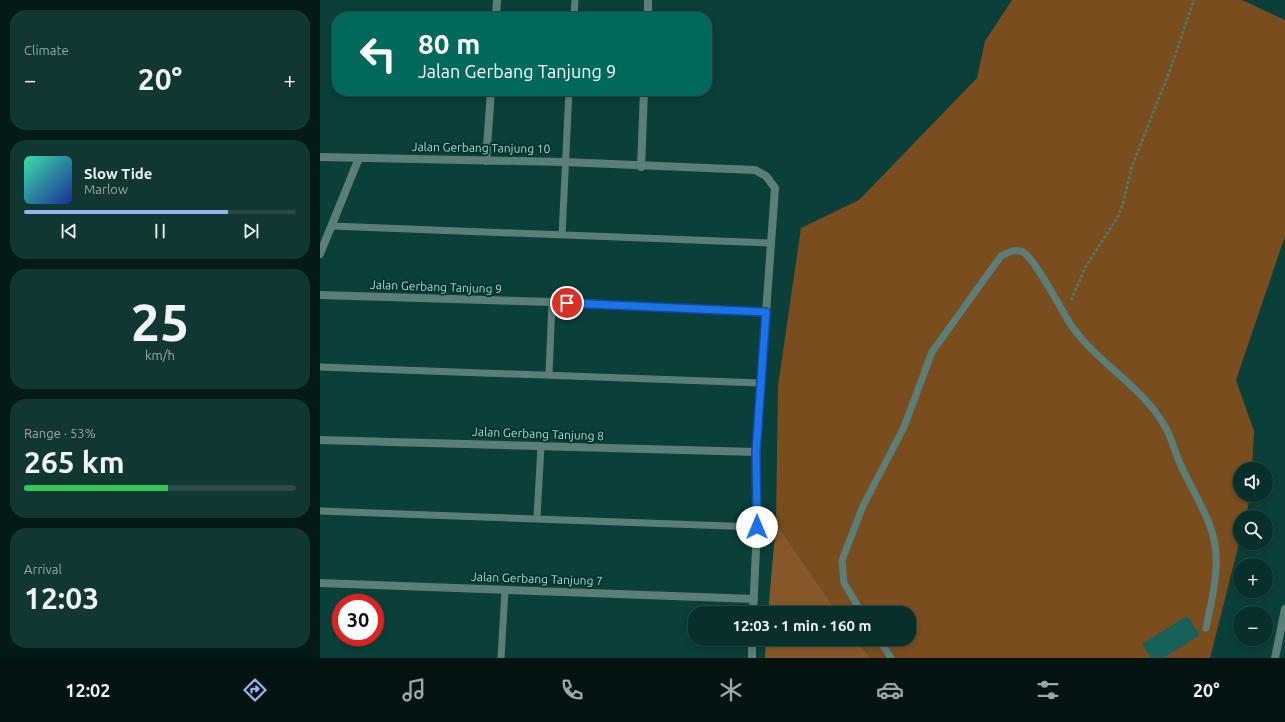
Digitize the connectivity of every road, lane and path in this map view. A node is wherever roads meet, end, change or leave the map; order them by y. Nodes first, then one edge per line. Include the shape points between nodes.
1 (497, 0) edge
2 (575, 0) edge
3 (648, 0) edge
4 (1194, 0) edge
5 (496, 12) edge
6 (574, 12) edge
7 (648, 12) edge
8 (491, 96) edge
9 (569, 96) edge
10 (644, 96) edge
11 (320, 157) edge
12 (359, 158) junction
13 (486, 161) junction
14 (564, 162) junction
15 (641, 167) junction
16 (332, 226) junction
17 (562, 235) junction
18 (771, 243) junction
19 (320, 254) edge
20 (320, 295) edge
21 (552, 302) junction
22 (766, 312) junction
23 (1072, 326) junction
24 (320, 367) edge
25 (549, 374) junction
26 (761, 383) junction
27 (320, 440) edge
28 (541, 446) junction
29 (756, 452) junction
30 (320, 511) edge
31 (537, 517) junction
32 (757, 527) junction
33 (320, 583) edge
34 (505, 590) junction
35 (754, 599) junction
36 (754, 606) edge
37 (858, 606) edge
38 (1285, 609) edge
39 (1206, 628) dead end
40 (752, 646) edge
41 (883, 646) edge
42 (501, 658) edge
43 (752, 658) edge
44 (891, 658) edge
45 (1276, 658) edge

1 - 5 street
2 - 6 lane
3 - 7 street
4 - 23 path via 1131,169 1119,215 1086,266 1069,305
8 - 13 street
9 - 14 lane
10 - 15 street
11 - 12 street, Jalan Gerbang Tanjung 10
12 - 13 street, Jalan Gerbang Tanjung 10
12 - 16 street
13 - 14 street, Jalan Gerbang Tanjung 10
14 - 15 street, Jalan Gerbang Tanjung 10
14 - 17 lane
15 - 18 street, Jalan Gerbang Tanjung 10 via 755,170 766,176 775,188
16 - 17 lane
16 - 19 street
17 - 18 lane
18 - 22 street
20 - 21 street, Jalan Gerbang Tanjung 9
21 - 22 street, Jalan Gerbang Tanjung 9
21 - 25 lane
22 - 26 street
23 - 37 lane via 1033,262 1023,252 1012,250 1000,256 932,352 904,427 863,506 842,560 844,583
23 - 39 lane via 1092,349 1141,394 1164,425 1213,533 1216,556 1214,590
24 - 25 lane
25 - 26 lane
26 - 29 street
27 - 28 street, Jalan Gerbang Tanjung 8
28 - 29 street, Jalan Gerbang Tanjung 8
28 - 31 lane
29 - 32 street
30 - 31 lane
31 - 32 lane
32 - 35 street
33 - 34 street, Jalan Gerbang Tanjung 7
34 - 35 street, Jalan Gerbang Tanjung 7
34 - 42 lane
35 - 36 street
38 - 45 street
40 - 43 street
41 - 44 lane

